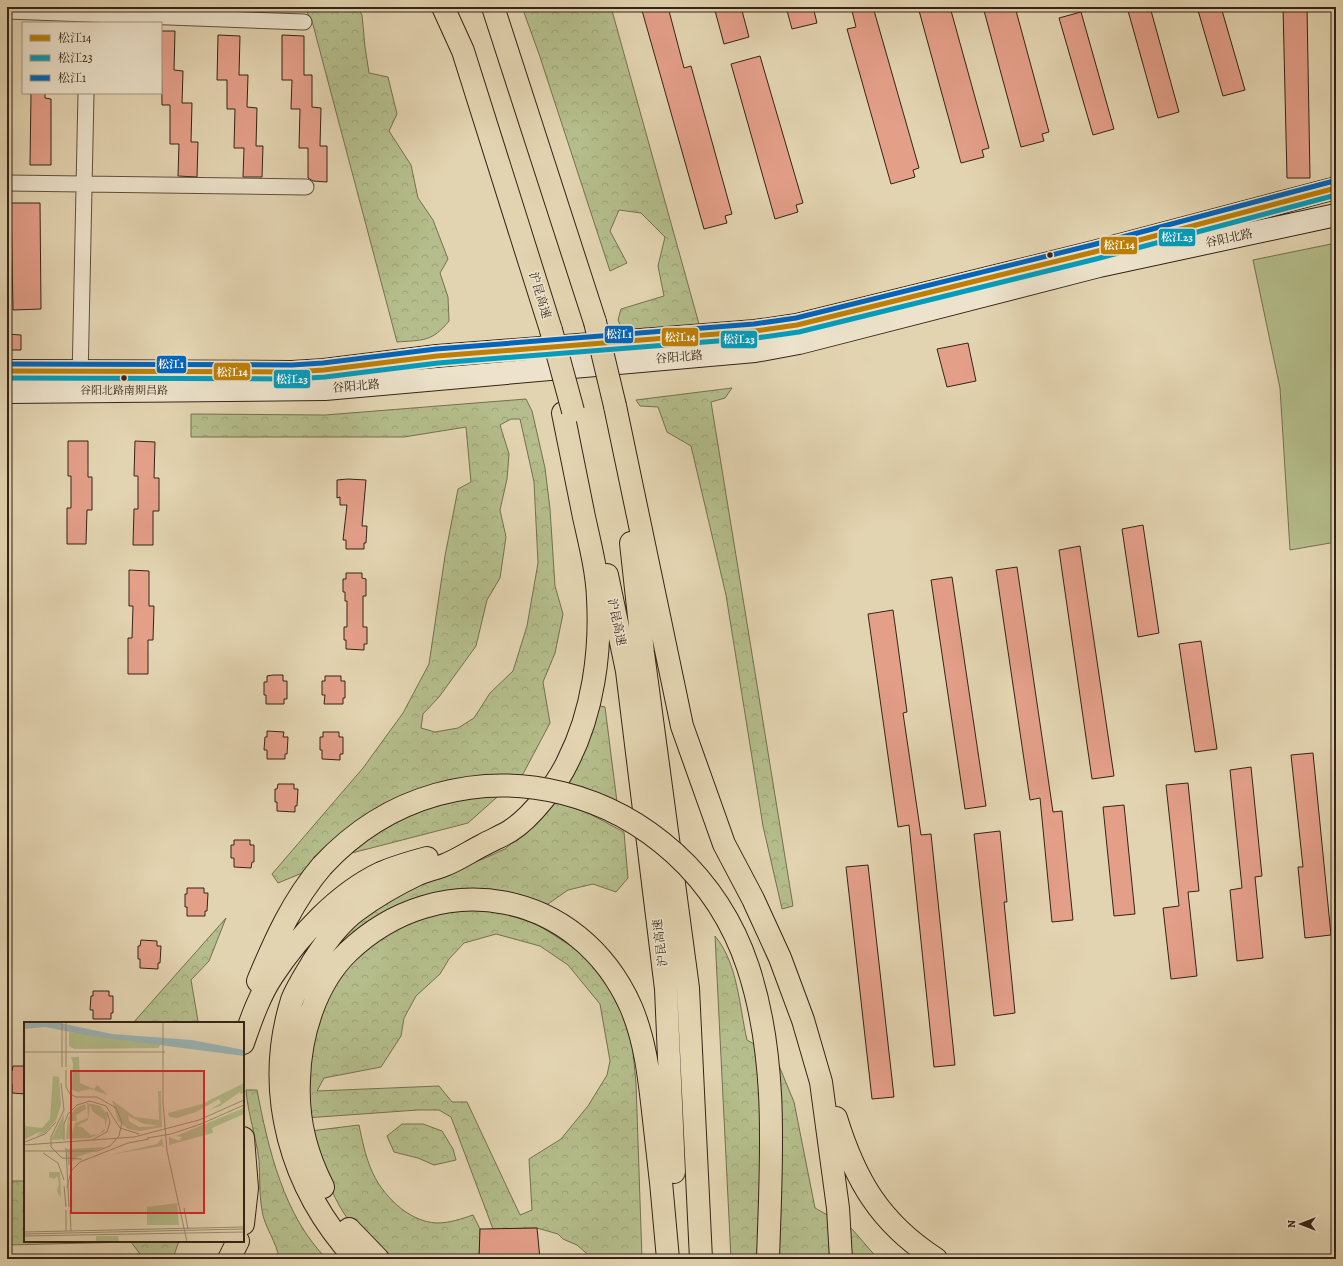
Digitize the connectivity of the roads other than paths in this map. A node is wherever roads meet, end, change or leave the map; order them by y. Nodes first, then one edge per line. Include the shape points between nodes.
1 (443, 7) edge
2 (493, 7) edge
3 (7, 11) edge
4 (88, 15) edge
5 (304, 22) dead end
6 (86, 94) edge
7 (7, 183) edge
8 (84, 184) junction
9 (306, 187) dead end
10 (1336, 188) edge
11 (1336, 215) edge
12 (7, 371) edge
13 (80, 382) junction
14 (7, 392) edge
15 (615, 406) junction
16 (568, 412) junction
17 (477, 848) junction
18 (244, 1022) edge
19 (244, 1040) edge
20 (821, 1082) junction
21 (244, 1150) edge
22 (244, 1215) edge
23 (238, 1242) edge
24 (229, 1259) edge
25 (356, 1259) edge
26 (378, 1259) edge
27 (668, 1259) edge
28 (678, 1259) edge
29 (701, 1259) edge
30 (768, 1259) edge
31 (841, 1259) edge
32 (936, 1259) edge

1 - 16 highway, 沪昆高速, bridge via 463,51 547,330
2 - 15 highway, 沪昆高速, bridge via 595,322
3 - 4 street
4 - 5 street
6 - 8 street
7 - 8 street
8 - 9 street
8 - 13 street
10 - 13 main road, 谷阳北路 via 1094,252 797,325 755,331 437,356 324,370
11 - 13 main road, 谷阳北路 via 1099,266 799,343 755,351 325,389
12 - 13 main road, 谷阳北路
13 - 14 main road, 谷阳北路
15 - 20 highway via 682,726 724,844 780,958 803,1020
15 - 29 highway, 沪昆高速 via 643,653 688,988
16 - 17 highway via 598,596 598,638 588,706 568,763 543,800 512,830
16 - 28 highway, 沪昆高速 via 627,671 666,989
17 - 19 highway via 446,852 381,873 344,895 316,922 272,976
17 - 25 highway via 448,864 419,874 387,890 355,911 330,936 293,998 281,1060 281,1091 292,1151 316,1207 333,1233
18 - 30 highway, bridge via 262,971 300,894 322,866 369,824 413,802 458,790 503,785 548,789 614,811 657,837 695,873 727,918 748,967 762,1019 770,1097
20 - 31 highway via 838,1208
20 - 32 highway via 861,1181 884,1216 913,1244
21 - 22 highway via 247,1188
23 - 24 highway
26 - 27 highway via 366,1249 330,1202 317,1177 307,1148 300,1119 298,1091 299,1062 304,1034 313,1006 328,979 347,953 370,934 398,917 425,906 483,900 513,904 544,914 572,930 596,952 615,977 631,1007 642,1037 648,1070

